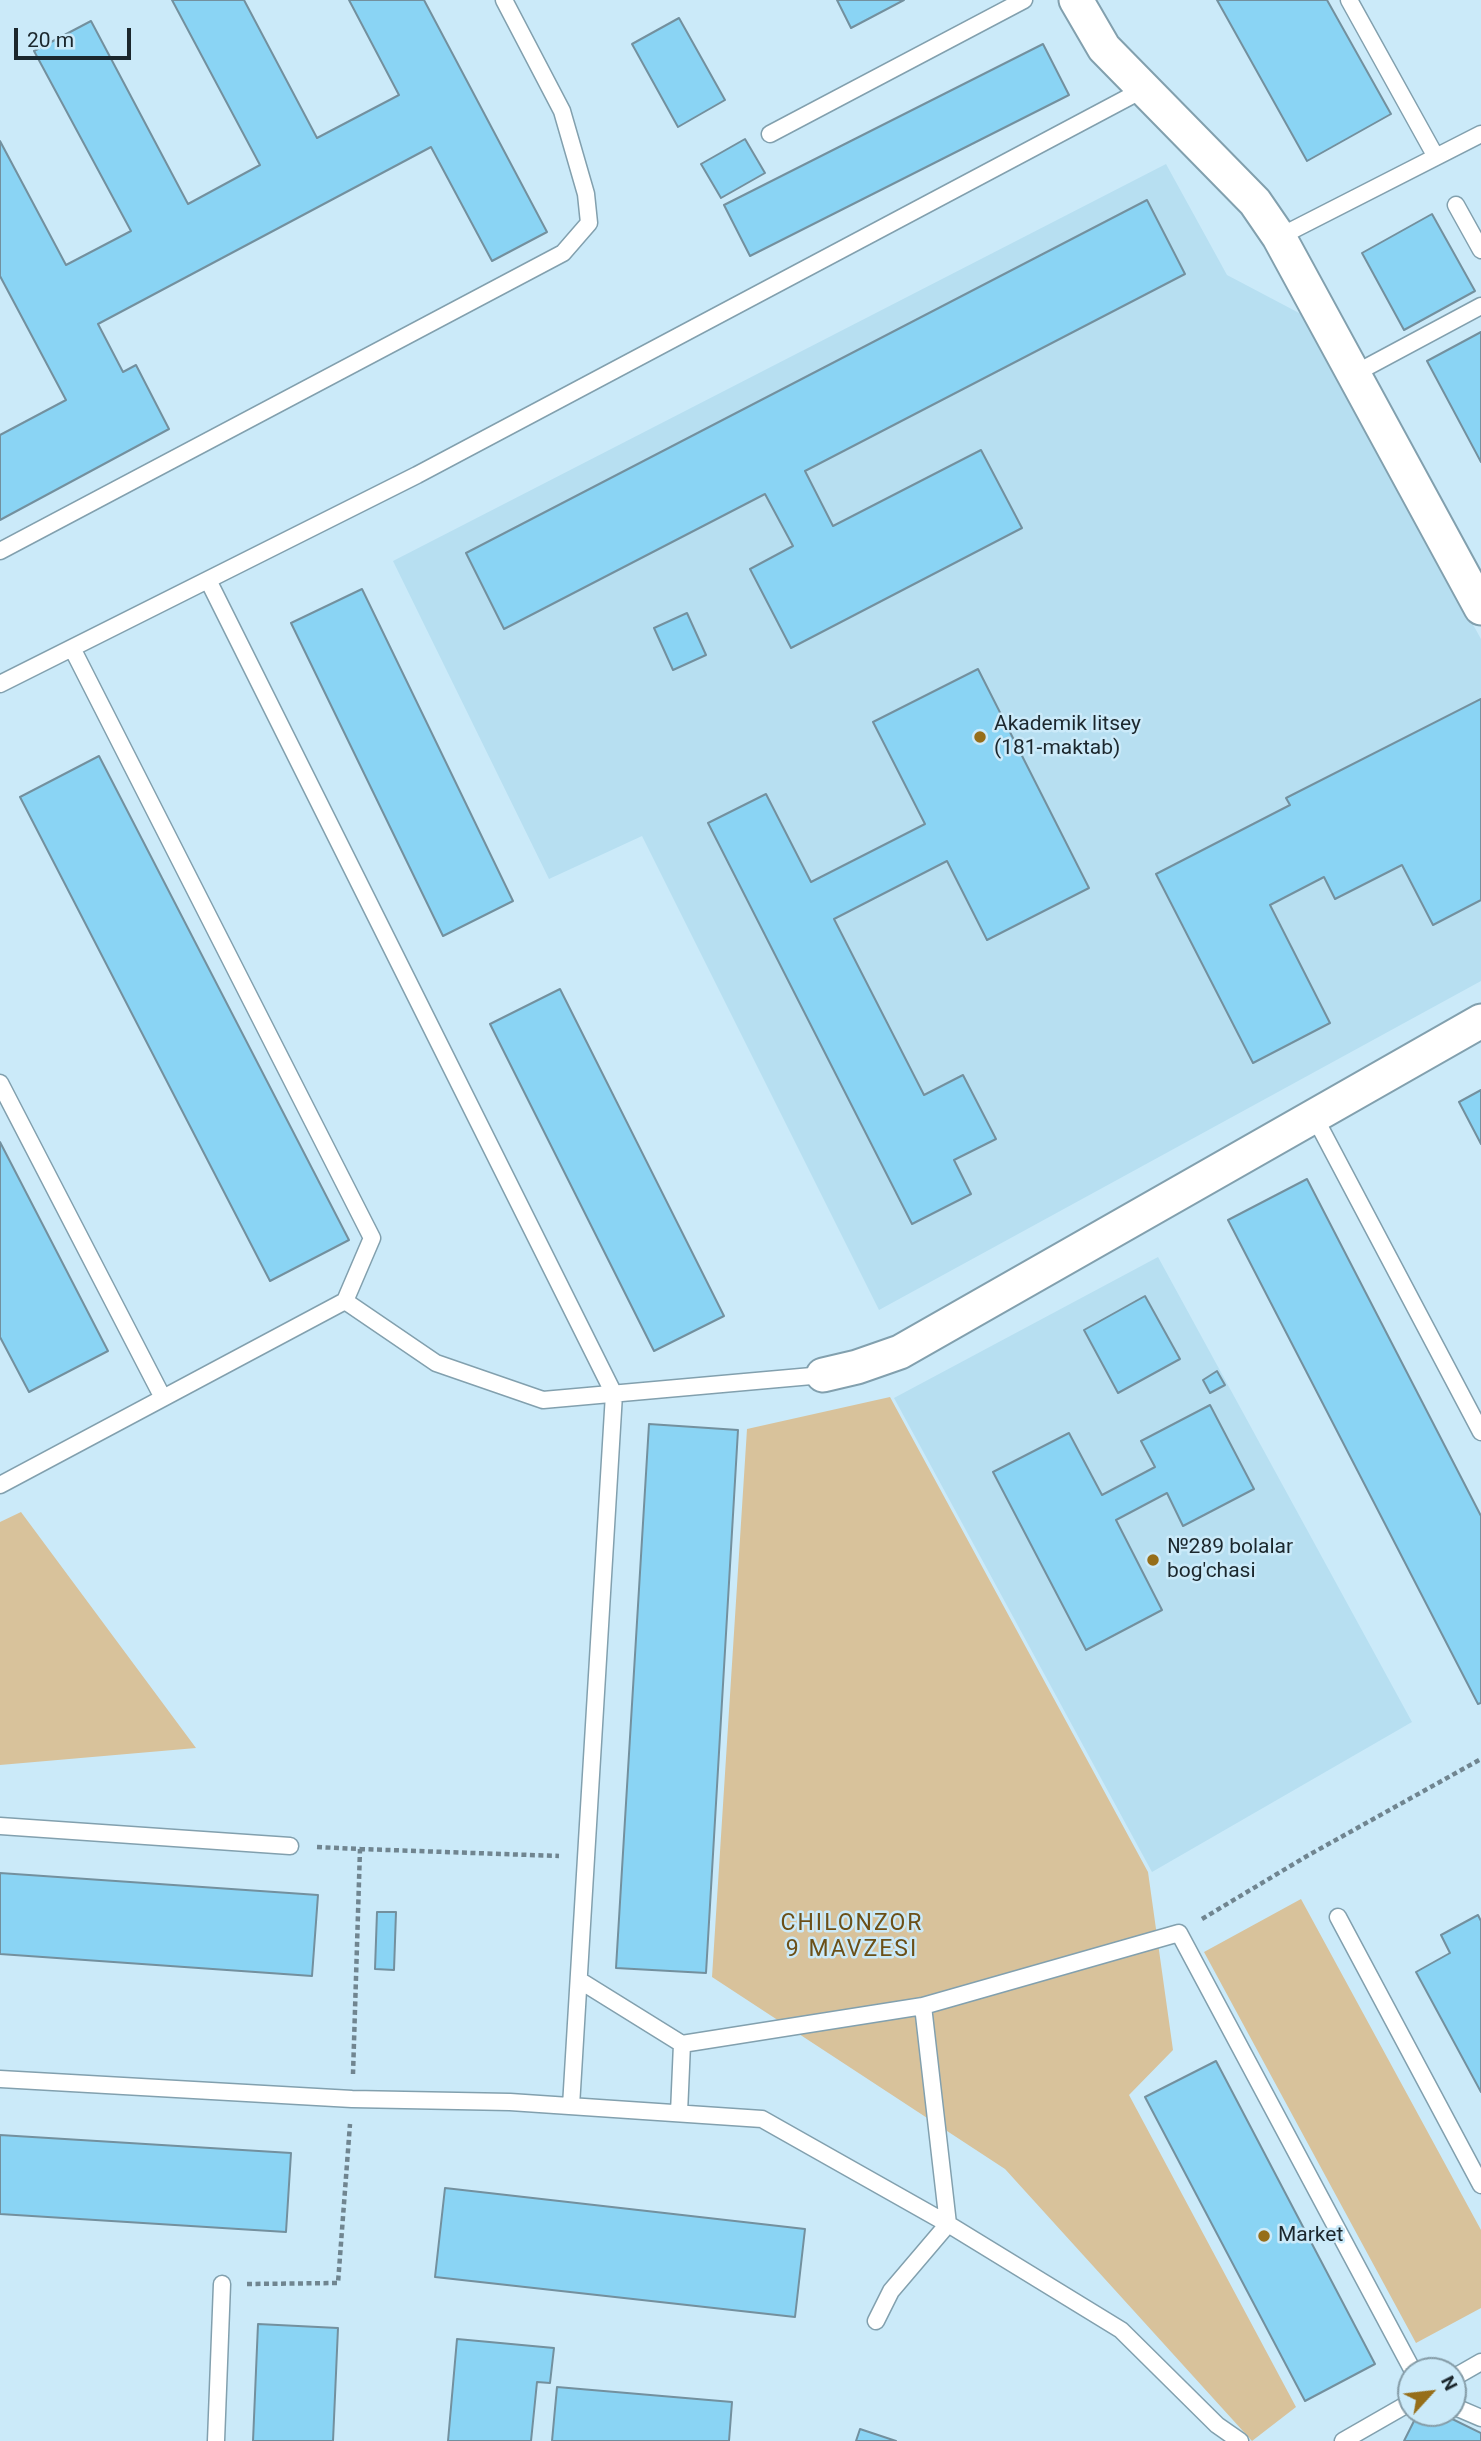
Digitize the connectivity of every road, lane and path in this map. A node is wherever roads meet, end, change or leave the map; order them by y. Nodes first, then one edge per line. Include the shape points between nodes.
1 (504, 0) edge
2 (1024, 0) edge
3 (1076, 0) edge
4 (1349, 0) edge
5 (1144, 89) junction
6 (770, 134) dead end
7 (1481, 134) edge
8 (1436, 157) junction
9 (1456, 205) dead end
10 (1279, 237) junction
11 (1481, 250) edge
12 (1481, 306) edge
13 (1354, 374) junction
14 (0, 551) edge
15 (208, 580) junction
16 (1481, 608) edge
17 (72, 648) junction
18 (0, 684) edge
19 (1481, 1021) edge
20 (0, 1083) edge
21 (1314, 1116) junction
22 (345, 1301) junction
23 (823, 1375) joint
24 (614, 1394) junction
25 (163, 1398) junction
26 (1481, 1432) edge
27 (0, 1485) edge
28 (1481, 1759) edge
29 (0, 1826) edge
30 (290, 1846) dead end
31 (360, 1849) dead end
32 (586, 1857) junction
33 (1338, 1917) dead end
34 (1180, 1933) junction
35 (579, 1980) junction
36 (923, 2006) junction
37 (682, 2044) junction
38 (0, 2079) edge
39 (571, 2106) junction
40 (679, 2113) junction
41 (1481, 2185) edge
42 (948, 2224) junction
43 (222, 2284) dead end
44 (876, 2321) dead end
45 (1406, 2357) edge
46 (1397, 2410) edge
47 (216, 2441) edge
48 (1240, 2441) edge
49 (1343, 2441) edge

1 - 14 lane via 562,111 586,194 589,223 563,253
2 - 6 lane
3 - 5 street via 1104,48
4 - 8 lane
5 - 10 street via 1255,202
5 - 15 lane via 417,475
7 - 8 lane
8 - 10 lane
9 - 11 lane
10 - 13 street
12 - 13 lane
13 - 16 street
15 - 17 lane
15 - 24 lane
17 - 18 lane
17 - 22 lane via 372,1238
19 - 21 street
20 - 25 lane
21 - 23 street via 900,1352
21 - 26 lane
22 - 24 lane via 436,1363 460,1372 543,1400
22 - 25 lane
23 - 24 lane
24 - 32 lane
25 - 27 lane
28 - 34 path
29 - 30 lane
31 - 32 path
32 - 35 lane
33 - 41 lane
34 - 36 lane
34 - 45 lane
35 - 37 lane
35 - 39 lane
36 - 37 lane
36 - 42 lane
37 - 40 lane
38 - 39 lane
39 - 40 lane
40 - 42 lane via 762,2119
42 - 44 lane via 891,2291
42 - 48 lane via 1121,2330 1217,2426
43 - 47 lane
46 - 49 lane

